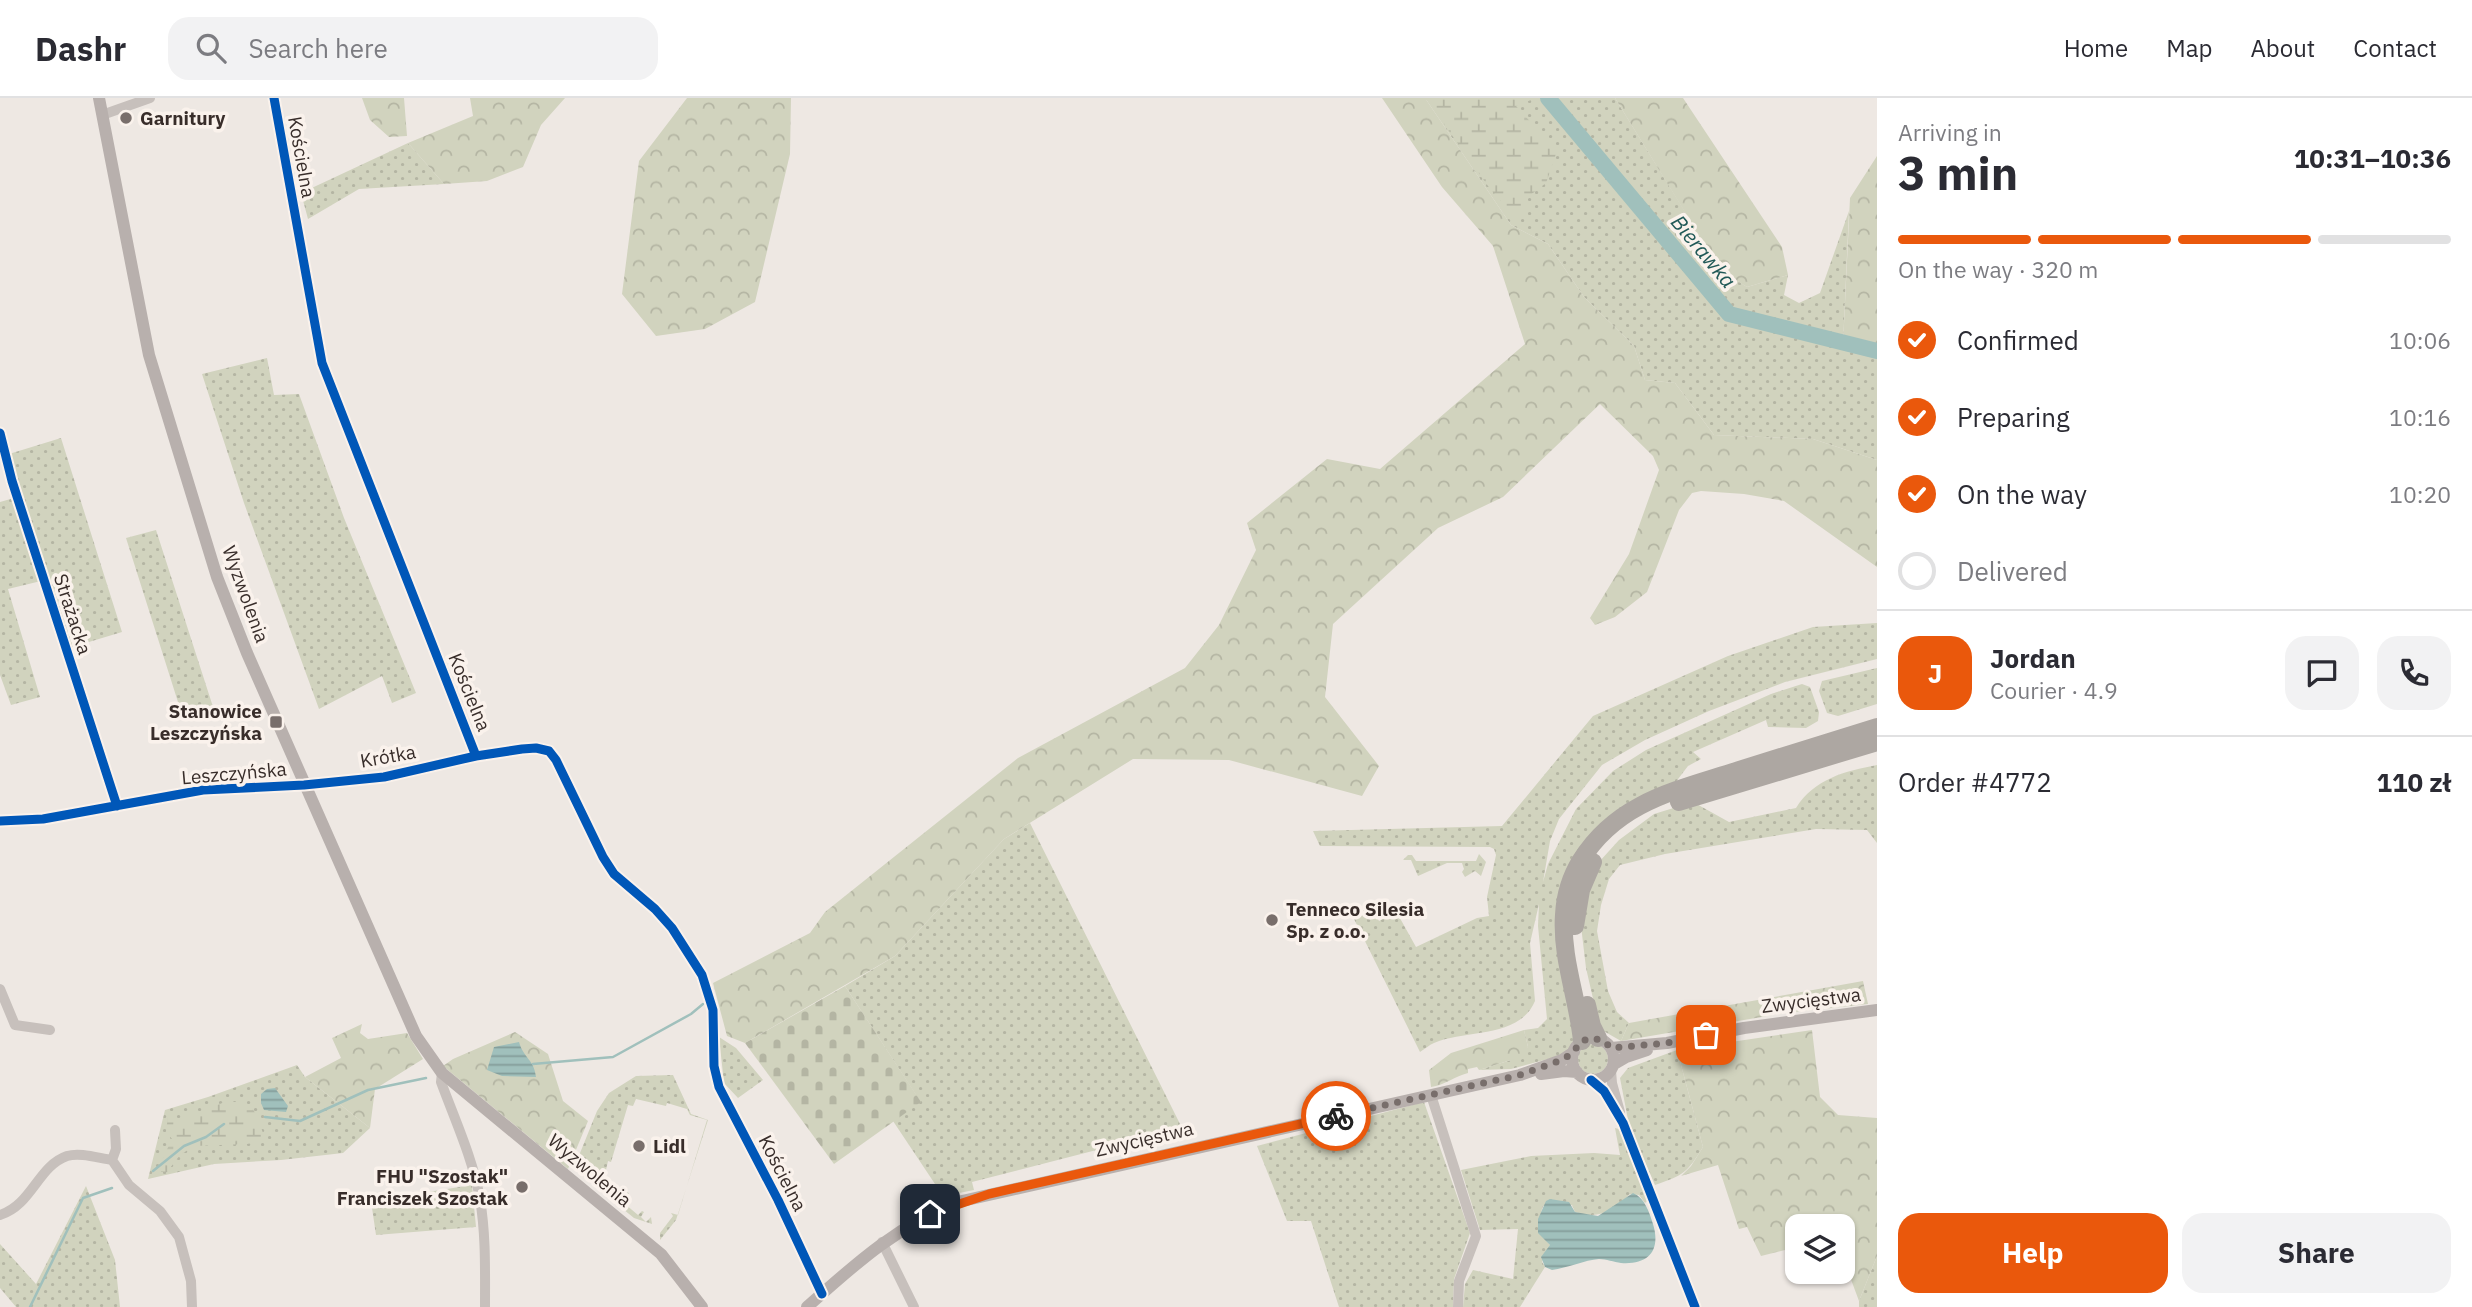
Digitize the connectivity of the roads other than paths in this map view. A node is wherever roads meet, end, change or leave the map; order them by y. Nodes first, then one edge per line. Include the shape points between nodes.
1 (99, 98) edge
2 (150, 98) edge
3 (274, 98) edge
4 (102, 115) junction
5 (0, 433) edge
6 (1877, 727) edge
7 (1877, 742) edge
8 (476, 756) junction
9 (304, 785) junction
10 (117, 806) junction
11 (0, 821) edge
12 (0, 989) edge
13 (1877, 1010) edge
14 (50, 1030) dead end
15 (1667, 1043) junction
16 (1591, 1045) junction
17 (1612, 1068) junction
18 (1577, 1072) junction
19 (442, 1073) junction
20 (1520, 1075) junction
21 (1591, 1080) junction
22 (1431, 1095) junction
23 (1623, 1123) junction
24 (115, 1130) dead end
25 (112, 1160) junction
26 (0, 1215) edge
27 (882, 1242) junction
28 (822, 1294) junction
29 (192, 1307) edge
30 (485, 1307) edge
31 (702, 1307) edge
32 (807, 1307) edge
33 (914, 1307) edge
34 (1458, 1307) edge
35 (1695, 1307) edge

1 - 4 main road, Wyzwolenia
2 - 4 street
3 - 8 street, Kościelna via 322,363
4 - 9 main road, Wyzwolenia via 149,355 217,577
5 - 10 street, Strażacka
6 - 16 highway via 1661,796 1630,810 1603,831 1578,864 1564,913 1566,957
7 - 16 highway via 1667,806 1636,819 1607,843 1587,873 1575,921
8 - 9 street, Krótka via 384,777
8 - 28 street, Kościelna via 549,751 614,874 673,928 702,975 713,1010 719,1087
9 - 10 street, Leszczyńska via 203,790
9 - 19 main road, Wyzwolenia via 416,1036
10 - 11 street, Leszczyńska
12 - 14 street via 15,1026
13 - 15 main road, Zwycięstwa
15 - 16 main road, Zwycięstwa
15 - 17 main road, Zwycięstwa via 1626,1057
16 - 17 main road via 1614,1056
16 - 18 main road via 1573,1065
16 - 20 main road, Zwycięstwa
17 - 21 main road via 1601,1079
17 - 23 street
18 - 20 main road, Zwycięstwa
18 - 21 main road
19 - 30 street, Wyzwolenia via 441,1082 480,1198
19 - 31 main road, Wyzwolenia via 661,1254
20 - 22 main road, Zwycięstwa
21 - 23 street via 1604,1091
22 - 27 main road, Zwycięstwa via 982,1196 930,1214
22 - 34 street via 1476,1236 1459,1281
23 - 35 street
24 - 25 street
25 - 26 street via 66,1156 49,1168 19,1206
25 - 29 street via 129,1185 160,1211 179,1237 191,1281
27 - 28 main road, Zwycięstwa
27 - 33 street
28 - 32 main road, Zwycięstwa

